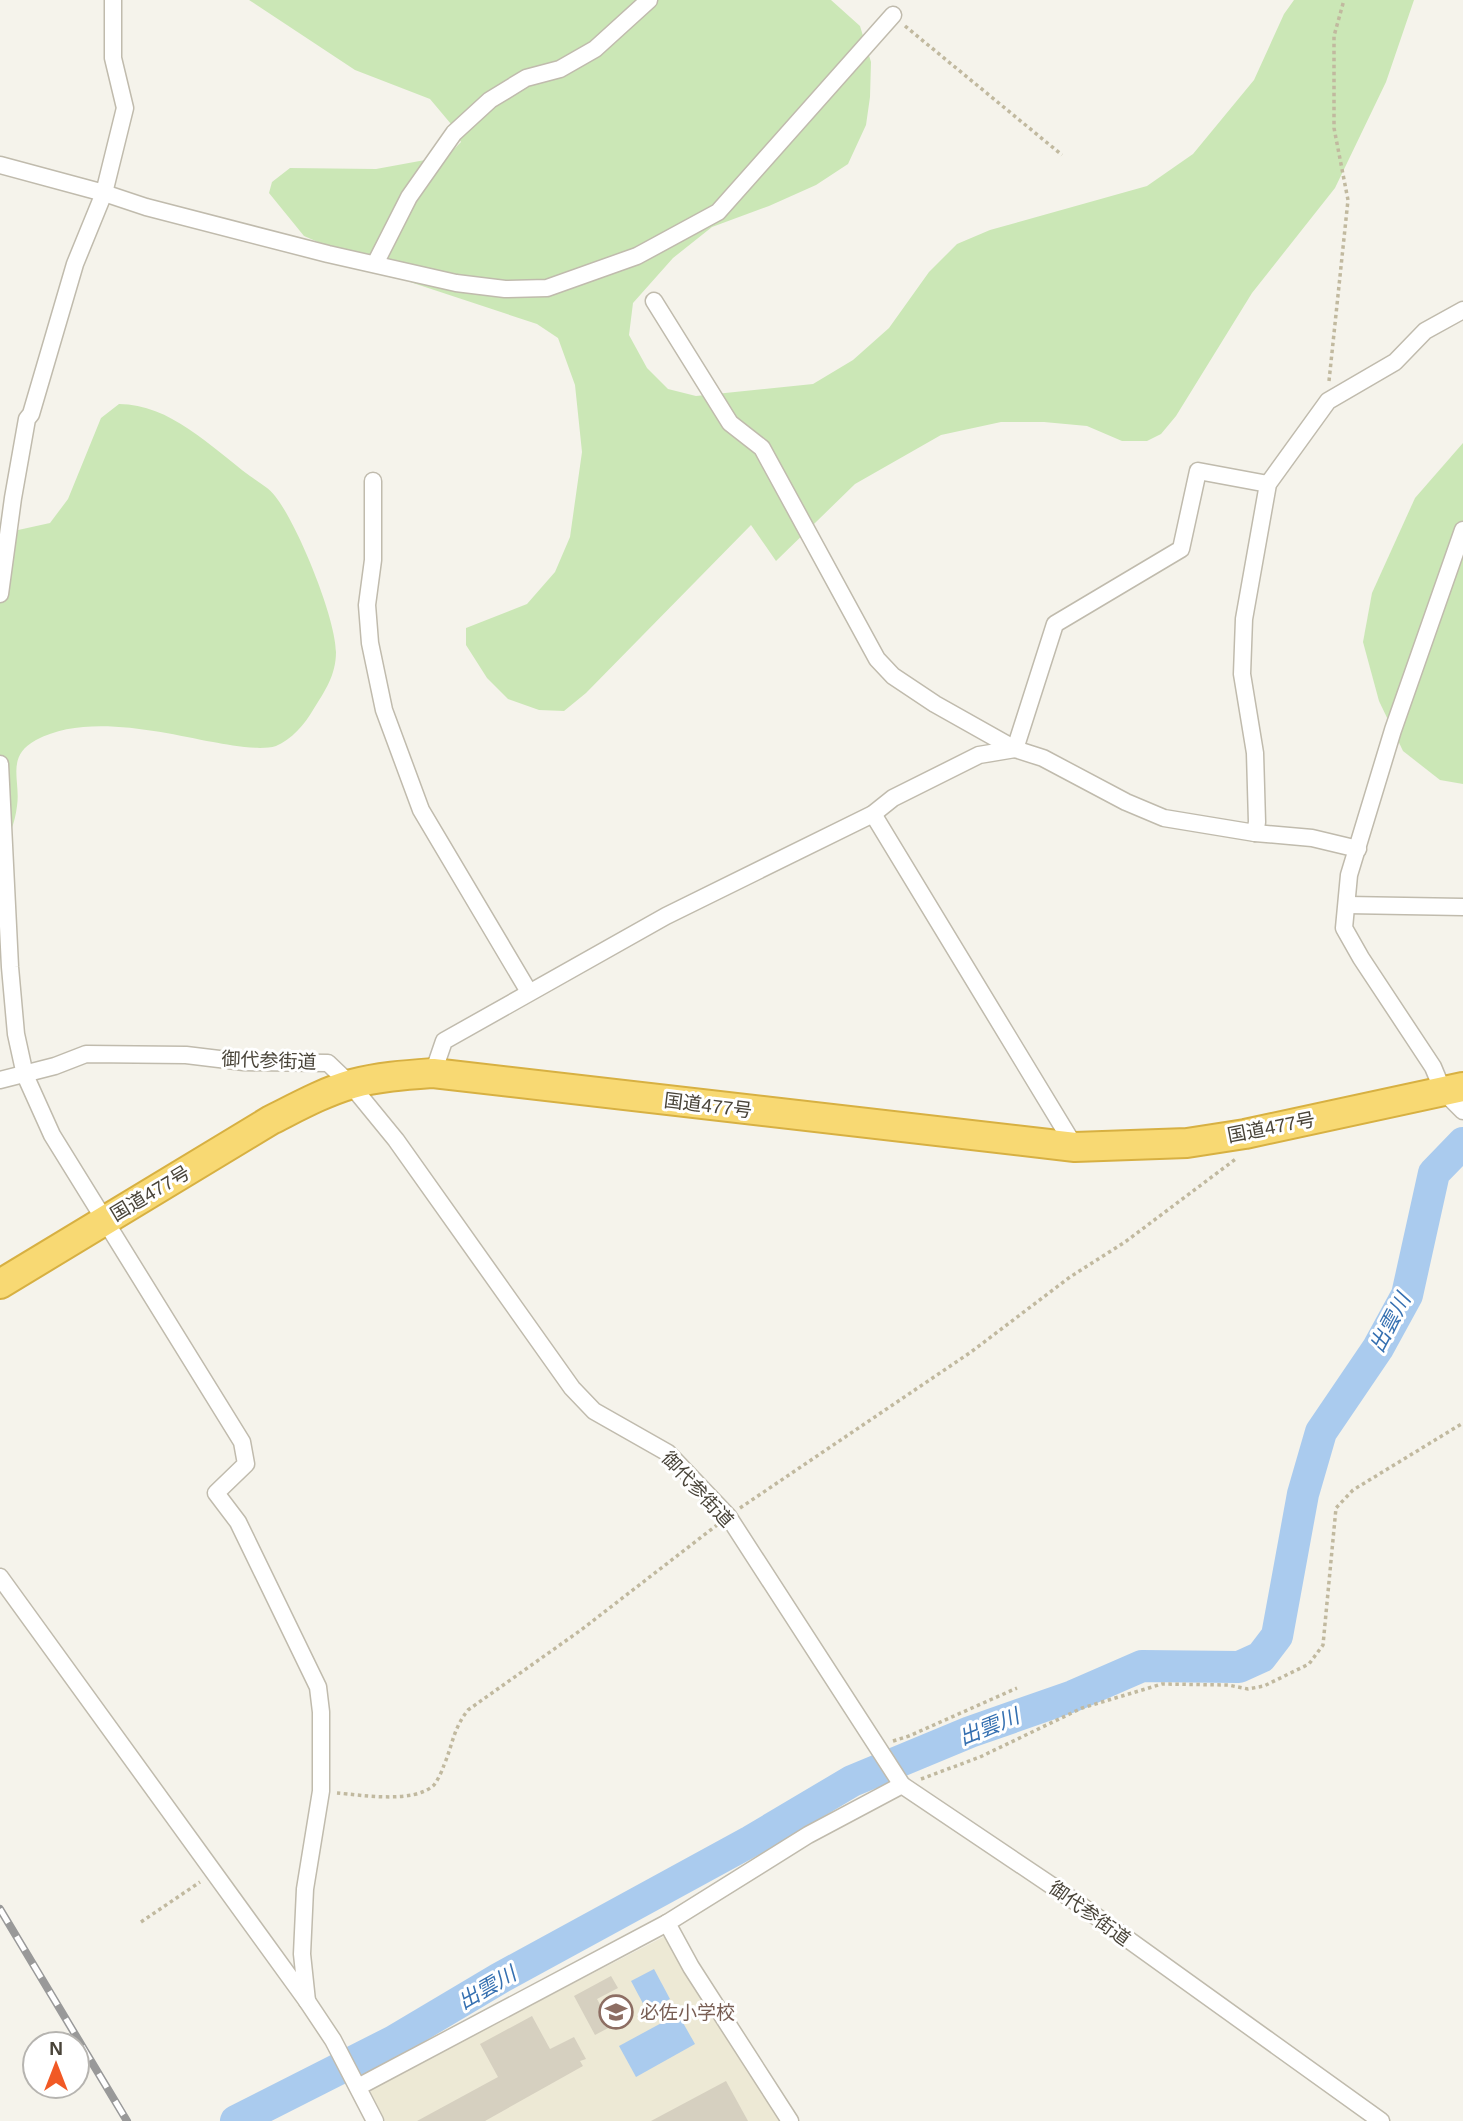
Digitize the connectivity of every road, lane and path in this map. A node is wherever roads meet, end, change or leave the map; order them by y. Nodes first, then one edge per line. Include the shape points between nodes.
1 (113, 0) edge
2 (649, 0) edge
3 (1345, 0) edge
4 (893, 15) joint
5 (1062, 155) dead end
6 (0, 165) edge
7 (104, 192) junction
8 (375, 264) junction
9 (654, 301) dead end
10 (1463, 310) edge
11 (1328, 401) junction
12 (373, 481) dead end
13 (1268, 484) junction
14 (1463, 530) edge
15 (0, 594) edge
16 (1015, 749) junction
17 (0, 764) edge
18 (873, 814) junction
19 (1255, 833) junction
20 (1358, 849) junction
21 (1347, 905) junction
22 (1463, 907) edge
23 (529, 992) junction
24 (433, 1073) junction
25 (25, 1074) junction
26 (0, 1080) edge
27 (351, 1085) junction
28 (1453, 1089) edge
29 (1463, 1111) edge
30 (1245, 1133) junction
31 (1075, 1147) junction
32 (104, 1221) junction
33 (0, 1284) edge
34 (1463, 1423) edge
35 (728, 1516) junction
36 (0, 1577) edge
37 (1017, 1688) dead end
38 (879, 1748) junction
39 (899, 1780) junction
40 (321, 1791) junction
41 (213, 1873) junction
42 (141, 1922) dead end
43 (667, 1923) junction
44 (307, 2001) junction
45 (356, 2082) junction
46 (375, 2121) edge
47 (790, 2121) edge
48 (1381, 2121) edge

1 - 7 street via 113,58 125,108
2 - 8 street via 595,49 499,94 454,133 409,197
3 - 11 path via 1334,36 1334,128 1348,200
4 - 5 path
4 - 8 street via 718,212 637,256 547,288 456,283
6 - 7 street
7 - 8 street via 146,207
7 - 15 street via 75,264 27,419
9 - 16 street via 730,423 762,448 877,659 934,705
10 - 11 street via 1425,331 1395,362
11 - 13 street
12 - 23 street via 368,605 370,643 384,710 421,810
13 - 16 street via 1198,471 1181,549 1055,624
13 - 19 street via 1243,632 1242,674 1255,753
14 - 20 street via 1393,730
16 - 18 street via 979,755 893,798
16 - 19 street via 1044,758 1164,818
17 - 25 street via 10,967
18 - 23 street via 666,916
18 - 31 street
19 - 20 street via 1312,838
20 - 21 street via 1349,875
21 - 22 street
21 - 28 street via 1344,928 1361,958 1433,1067
23 - 24 street via 444,1041
24 - 27 highway, 国道477号
24 - 31 highway, 国道477号
25 - 26 street, 御代参街道
25 - 27 street, 御代参街道 via 86,1054 186,1055 244,1062 328,1063
25 - 32 street via 52,1135
27 - 32 highway, 国道477号 via 271,1120
27 - 35 street, 御代参街道 via 396,1140 572,1388 594,1411 668,1453
28 - 29 street
28 - 30 highway, 国道477号
30 - 31 highway, 国道477号 via 1187,1143
30 - 35 path via 1237,1160 971,1352
32 - 33 highway, 国道477号
32 - 40 street via 242,1442 246,1464 216,1493 238,1522 318,1687
34 - 39 path via 1353,1490 1336,1508 1323,1645 1309,1664 1248,1689 1162,1684 1083,1707 980,1757
35 - 38 street, 御代参街道
35 - 40 path via 468,1710 457,1723 433,1785 387,1798
36 - 41 street
37 - 38 path
38 - 39 street, 御代参街道
39 - 43 street
39 - 48 street, 御代参街道
40 - 44 street via 305,1889 302,1954
41 - 42 path
41 - 44 street
43 - 45 street
43 - 47 street
44 - 45 street
45 - 46 street

